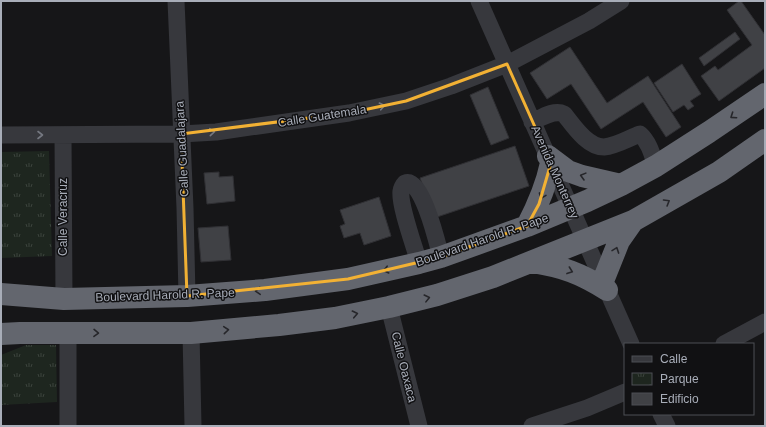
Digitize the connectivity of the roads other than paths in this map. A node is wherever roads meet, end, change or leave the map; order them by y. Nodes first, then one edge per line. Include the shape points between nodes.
1 (176, 1) edge
2 (479, 1) edge
3 (621, 1) edge
4 (507, 64) junction
5 (765, 94) edge
6 (532, 122) junction
7 (181, 134) junction
8 (1, 135) edge
9 (63, 135) junction
10 (765, 142) edge
11 (549, 160) junction
12 (656, 166) junction
13 (621, 185) junction
14 (570, 208) junction
15 (633, 221) junction
16 (527, 226) junction
17 (585, 240) junction
18 (441, 257) junction
19 (532, 262) junction
20 (419, 263) junction
21 (605, 285) junction
22 (4, 292) edge
23 (187, 296) junction
24 (64, 299) junction
25 (389, 307) junction
26 (765, 322) edge
27 (68, 332) junction
28 (11, 333) edge
29 (191, 333) junction
30 (631, 343) edge
31 (726, 343) edge
32 (1, 345) edge
33 (624, 392) edge
34 (662, 415) edge
35 (68, 426) edge
36 (193, 426) edge
37 (419, 426) edge
38 (532, 426) edge
39 (667, 426) edge

1 - 7 street, Calle Guadalajara
2 - 4 street, Avenida Monterrey
3 - 4 street, Calle Guatemala via 589,21
4 - 6 street, Avenida Monterrey
7 -> 4 street, Calle Guatemala via 216,132 349,113 406,101
5 -> 12 highway, Boulevard Harold R. Pape
6 - 11 street, Avenida Monterrey
6 - 12 street via 560,112 588,141 603,147 640,134 648,144
7 - 9 street, Calle Guatemala
7 - 23 street, Calle Guadalajara
8 -> 9 street, Calle Guatemala
9 - 24 street, Calle Veracruz
15 -> 10 highway via 719,172
13 -> 11 highway via 582,176
11 - 14 street, Avenida Monterrey
11 -> 16 highway via 541,198
12 - 13 highway, Boulevard Harold R. Pape
13 - 14 highway, Boulevard Harold R. Pape
14 - 16 highway, Boulevard Harold R. Pape
14 - 17 street, Avenida Monterrey
15 - 17 highway
21 -> 15 highway via 619,241
16 - 18 highway, Boulevard Harold R. Pape
17 - 19 highway
17 - 21 street, Avenida Monterrey
18 - 20 highway, Boulevard Harold R. Pape
18 - 20 street via 420,194 416,186 406,183 401,191 402,202
19 -> 21 highway via 567,270
25 -> 19 highway via 437,295
20 -> 23 highway, Boulevard Harold R. Pape via 348,279 266,290
21 - 30 street, Avenida Monterrey
22 - 24 highway, Boulevard Harold R. Pape
23 - 24 highway, Boulevard Harold R. Pape
29 -> 25 highway via 335,318
25 - 37 street, Calle Oaxaca
26 - 31 street
27 - 28 highway
27 -> 29 highway
27 - 35 street
28 - 32 highway
29 - 36 street
33 - 38 street
34 - 39 street

